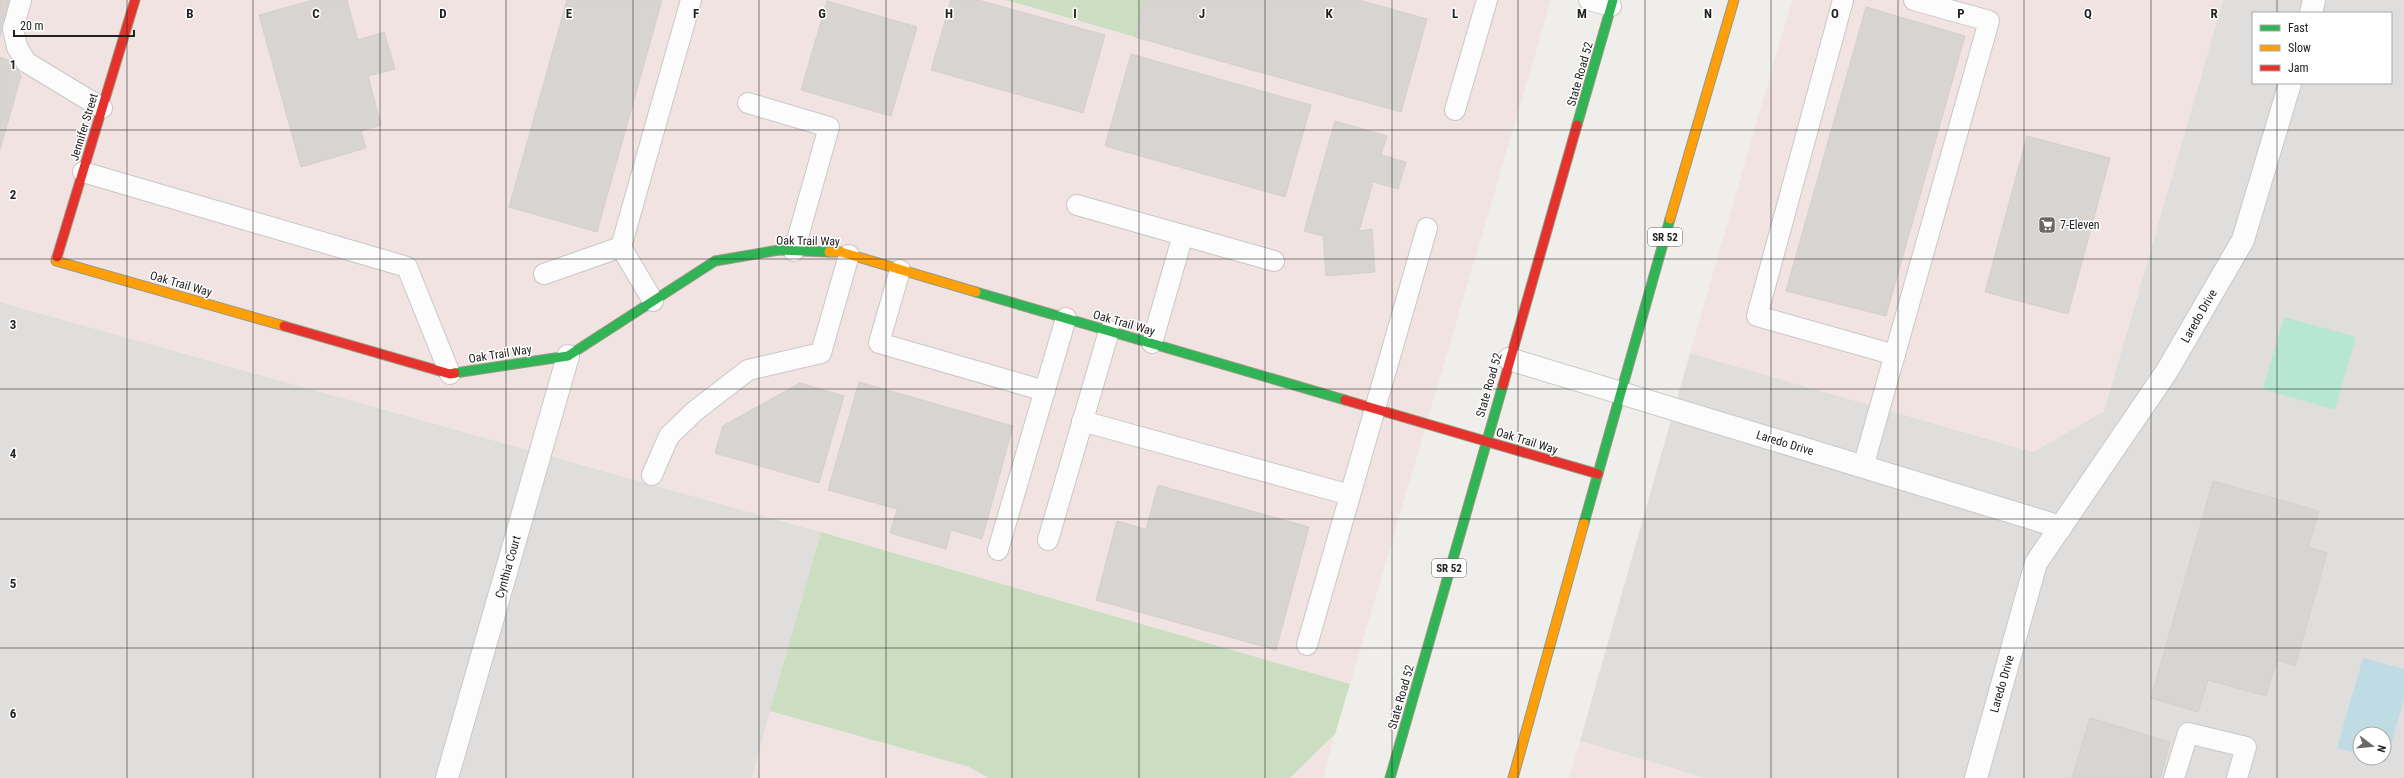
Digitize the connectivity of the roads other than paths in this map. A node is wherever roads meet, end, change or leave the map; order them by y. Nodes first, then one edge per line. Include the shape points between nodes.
1 (21, 0) edge
2 (135, 0) edge
3 (691, 0) edge
4 (1487, 0) edge
5 (1589, 0) edge
6 (1734, 0) edge
7 (1843, 0) edge
8 (1914, 0) edge
9 (2314, 0) edge
10 (1612, 3) edge
11 (2311, 12) edge
12 (2290, 84) edge
13 (748, 103) dead end
14 (102, 108) junction
15 (1455, 110) dead end
16 (83, 172) junction
17 (1077, 205) dead end
18 (1427, 228) dead end
19 (1183, 235) junction
20 (621, 247) junction
21 (794, 251) junction
22 (849, 255) junction
23 (1274, 260) dead end
24 (56, 261) joint
25 (900, 270) junction
26 (544, 274) dead end
27 (653, 301) junction
28 (1066, 318) junction
29 (1109, 331) junction
30 (1152, 343) junction
31 (1895, 355) junction
32 (568, 356) junction
33 (1509, 359) junction
34 (450, 374) junction
35 (1045, 391) junction
36 (1620, 392) junction
37 (1375, 408) junction
38 (1082, 421) junction
39 (1485, 441) junction
40 (1863, 467) junction
41 (1598, 474) junction
42 (652, 475) dead end
43 (1350, 495) junction
44 (2061, 527) junction
45 (1048, 540) dead end
46 (998, 550) dead end
47 (1307, 645) dead end
48 (448, 778) edge
49 (1390, 778) edge
50 (1513, 778) edge
51 (1976, 778) edge
52 (2174, 778) edge
53 (2237, 778) edge

1 - 14 lane via 13,29 17,47 26,62
2 - 14 street, Jennifer Street
3 - 20 lane
4 - 15 lane
5 - 10 lane
6 - 36 street, SR 52
7 - 31 lane via 1757,316
8 - 31 lane via 1989,21
9 - 11 street
10 - 33 street, State Road 52 / SR 52
12 - 44 street, Laredo Drive via 2244,240 2168,370
13 - 21 lane via 829,127
14 - 16 street, Jennifer Street
16 - 24 street, Jennifer Street
16 - 34 lane via 407,267
17 - 19 lane
18 - 37 lane
19 - 23 lane
19 - 30 lane
20 - 26 lane
20 - 27 lane
21 - 22 street, Oak Trail Way via 841,252
21 - 27 street, Oak Trail Way via 779,250 715,261
22 - 25 street, Oak Trail Way
22 - 42 lane via 821,353 748,370 695,411 669,436
24 - 34 street, Oak Trail Way
25 - 28 street, Oak Trail Way
25 - 35 lane via 879,343
27 - 32 street, Oak Trail Way
28 - 29 street, Oak Trail Way
28 - 35 lane
29 - 30 street, Oak Trail Way
29 - 38 lane
30 - 37 street, Oak Trail Way
31 - 40 lane
32 - 34 street, Oak Trail Way
32 - 48 street, Cynthia Court
33 - 36 street, Laredo Drive
33 - 39 street, State Road 52 / SR 52
35 - 46 lane
36 - 40 street, Laredo Drive
36 - 41 street, SR 52
37 - 39 street, Oak Trail Way
37 - 43 lane
38 - 43 lane
38 - 45 lane
39 - 41 street, Oak Trail Way
39 - 49 street, State Road 52 / SR 52
40 - 44 street, Laredo Drive
41 - 50 street, SR 52
43 - 47 lane
44 - 51 street, Laredo Drive via 2036,563
52 - 53 lane via 2188,733 2246,747

